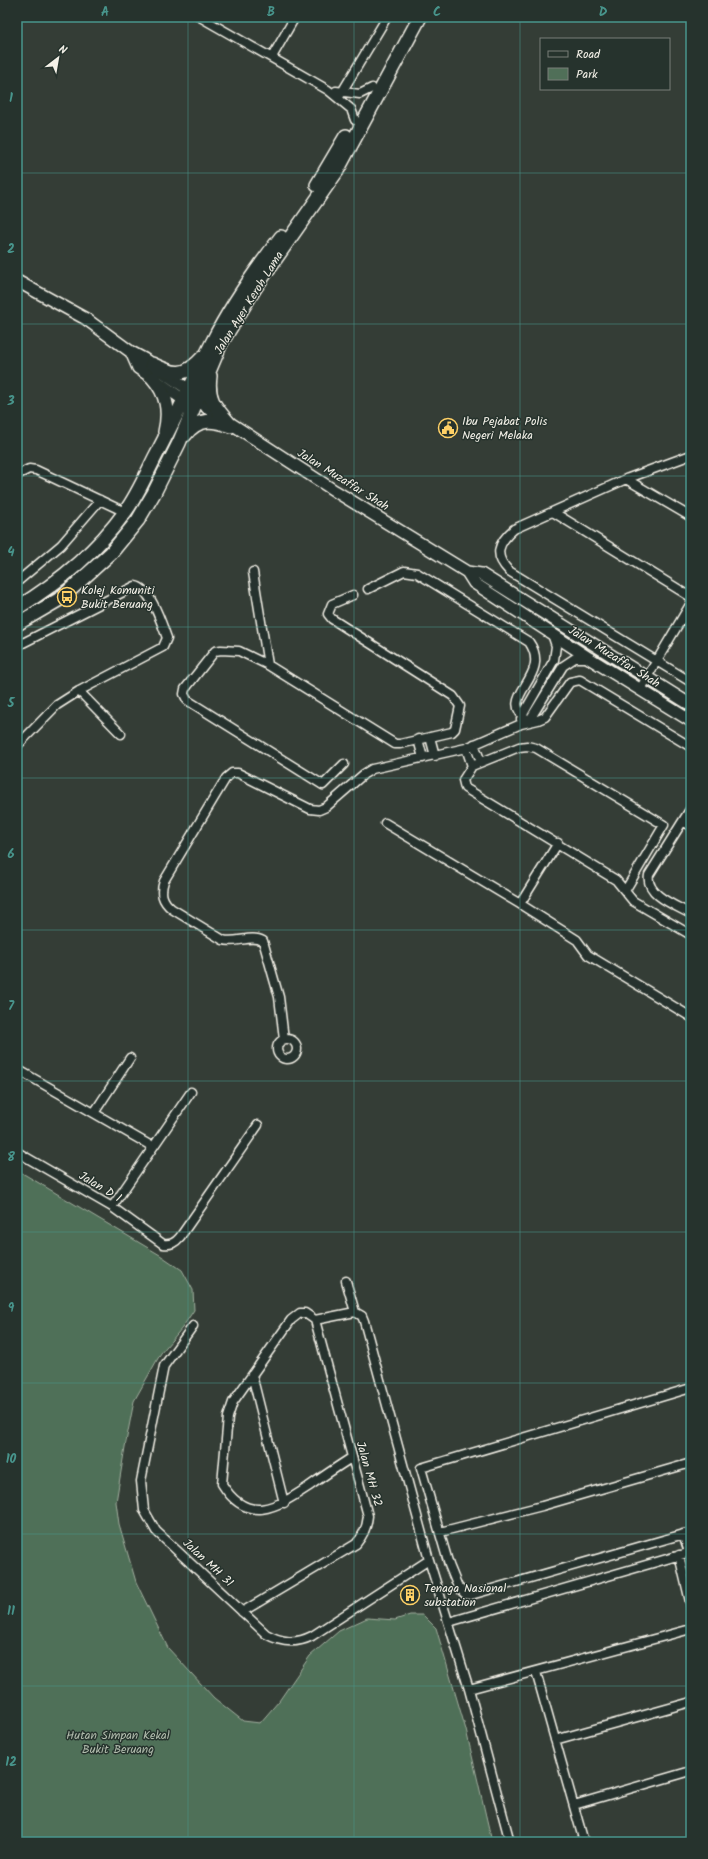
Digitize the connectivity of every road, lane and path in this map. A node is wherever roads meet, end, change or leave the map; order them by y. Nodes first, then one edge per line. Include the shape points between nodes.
1 (200, 17) edge
2 (295, 17) edge
3 (387, 17) edge
4 (411, 17) edge
5 (420, 17) edge
6 (272, 57) junction
7 (372, 88) junction
8 (340, 95) junction
9 (355, 120) junction
10 (17, 280) edge
11 (131, 352) junction
12 (211, 356) junction
13 (152, 364) junction
14 (153, 378) junction
15 (194, 400) junction
16 (232, 424) junction
17 (163, 441) junction
18 (179, 443) junction
19 (691, 454) edge
20 (17, 475) edge
21 (626, 479) junction
22 (100, 500) junction
23 (125, 512) junction
24 (553, 512) junction
25 (691, 517) edge
26 (253, 572) dead end
27 (467, 572) junction
28 (17, 582) edge
29 (368, 589) dead end
30 (353, 595) dead end
31 (691, 597) edge
32 (691, 602) edge
33 (17, 608) edge
34 (17, 624) edge
35 (552, 634) junction
36 (17, 646) edge
37 (589, 658) junction
38 (657, 662) junction
39 (268, 665) junction
40 (647, 678) junction
41 (691, 682) edge
42 (640, 689) junction
43 (79, 691) junction
44 (691, 705) edge
45 (521, 720) junction
46 (530, 721) junction
47 (691, 721) edge
48 (120, 734) dead end
49 (430, 736) junction
50 (418, 739) junction
51 (474, 744) junction
52 (17, 746) edge
53 (691, 747) edge
54 (466, 748) junction
55 (436, 756) junction
56 (423, 758) junction
57 (481, 762) junction
58 (344, 764) dead end
59 (472, 766) junction
60 (691, 808) edge
61 (683, 821) junction
62 (385, 823) dead end
63 (691, 826) edge
64 (558, 843) junction
65 (624, 890) junction
66 (520, 904) junction
67 (691, 914) edge
68 (691, 935) edge
69 (691, 1017) edge
70 (284, 1039) dead end
71 (130, 1058) dead end
72 (17, 1069) edge
73 (191, 1092) dead end
74 (94, 1113) junction
75 (258, 1125) dead end
76 (153, 1147) junction
77 (17, 1152) edge
78 (112, 1207) junction
79 (346, 1281) dead end
80 (355, 1312) junction
81 (315, 1320) junction
82 (193, 1326) dead end
83 (252, 1374) junction
84 (691, 1388) edge
85 (351, 1458) junction
86 (691, 1463) edge
87 (284, 1503) junction
88 (440, 1532) junction
89 (687, 1533) edge
90 (690, 1552) edge
91 (679, 1555) junction
92 (429, 1560) junction
93 (691, 1606) edge
94 (242, 1612) junction
95 (449, 1622) junction
96 (691, 1629) edge
97 (536, 1672) junction
98 (469, 1690) junction
99 (691, 1702) edge
100 (555, 1740) junction
101 (691, 1771) edge
102 (574, 1805) junction
103 (510, 1842) edge
104 (584, 1842) edge

1 - 6 street
2 - 6 street
3 - 8 street
4 - 7 main road, Jalan Ayer Keroh Lama
5 - 12 main road, Jalan Ayer Keroh Lama via 337,171
6 - 8 street
7 - 8 street via 360,94
7 - 9 main road, Jalan Ayer Keroh Lama
8 - 9 street via 351,109
9 - 12 main road, Jalan Ayer Keroh Lama via 303,208 237,298
10 - 11 main road via 86,320
11 - 13 main road
11 - 14 main road via 138,368
12 - 13 main road via 181,373 167,372
12 - 15 main road, Jalan Ayer Keroh Lama
12 - 16 main road via 210,395 214,406
13 - 15 main road
14 - 15 main road
14 - 17 main road via 163,390 166,402 167,426
15 - 16 main road, Jalan Muzaffar Shah
15 - 17 main road, Jalan Ayer Keroh Lama
15 - 18 main road, Jalan Ayer Keroh Lama
16 - 18 main road via 198,422 186,432
16 - 27 main road, Jalan Muzaffar Shah
17 - 23 main road, Jalan Ayer Keroh Lama
18 - 34 main road, Jalan Ayer Keroh Lama via 138,520 111,553 60,599
19 - 21 street
20 - 22 street via 29,469 36,470
21 - 24 street
21 - 25 street
22 - 23 street
22 - 28 street via 61,545
23 - 33 main road, Jalan Ayer Keroh Lama via 98,545 78,563 42,593
24 - 31 street
24 - 38 street via 514,529 507,535 499,550 502,564
26 - 39 street
27 - 35 main road, Jalan Muzaffar Shah via 474,583
27 - 40 main road, Jalan Muzaffar Shah via 481,574
29 - 45 street via 404,571 417,573 529,642 536,664 517,701
30 - 49 street via 332,604 328,614 332,619 447,691 460,706 452,732
32 - 38 street
35 - 37 main road, Jalan Muzaffar Shah
35 - 45 street via 556,646 554,660
36 - 43 street via 135,586 144,589 158,615 167,638 166,644
37 - 42 main road, Jalan Muzaffar Shah
37 - 46 street via 575,658 563,666
38 - 40 street
38 - 41 street
39 - 50 street via 389,742 400,744
39 - 58 street via 238,651 215,651 185,689 184,694 187,700 323,785
40 - 42 street
40 - 44 main road, Jalan Muzaffar Shah
42 - 47 main road, Jalan Muzaffar Shah
43 - 48 street
43 - 52 street via 57,705
45 - 46 street
45 - 51 street
46 - 53 street via 545,717 570,682 580,680
49 - 50 street
49 - 55 street
50 - 56 street
51 - 54 street
51 - 57 street
54 - 55 street
54 - 59 street
55 - 56 street
56 - 70 street via 372,769 319,810 310,809 238,773 232,773 226,778 164,881 161,890 165,903 183,916 229,942 254,938 263,941 279,997
57 - 59 street
57 - 65 street via 519,747 536,748 664,825
59 - 64 street via 463,780 465,788
60 - 61 street
61 - 63 street
61 - 67 street via 649,875 648,884 654,892
62 - 66 street
64 - 65 street via 616,880
64 - 66 street
65 - 68 street via 633,901
66 - 69 street via 577,940 588,955
71 - 74 street
72 - 74 street
73 - 76 street
74 - 76 street
75 - 78 street, Jalan D 1 via 176,1242 170,1245 163,1244
76 - 78 street
77 - 78 street, Jalan D 1
79 - 80 street
80 - 81 street
80 - 92 street via 364,1320
81 - 83 street via 305,1313 300,1313 291,1320
81 - 85 street, Jalan MH 32
82 - 94 street, Jalan MH 31 via 164,1366 141,1481 144,1510 156,1531
83 - 87 street
83 - 87 street via 233,1402 228,1417 222,1484 239,1503 250,1508 263,1509
84 - 88 street via 421,1468
85 - 87 street
85 - 94 street, Jalan MH 32 via 368,1516 362,1536 356,1544
86 - 88 street
88 - 89 street via 458,1587 465,1594 471,1595
89 - 90 street
90 - 91 street
91 - 93 street
91 - 95 street
92 - 94 street, Jalan MH 31 via 303,1640 294,1642 274,1639
92 - 95 street
95 - 98 street
96 - 97 street
97 - 98 street
97 - 100 street
98 - 103 street
99 - 100 street
100 - 102 street
101 - 102 street
102 - 104 street

